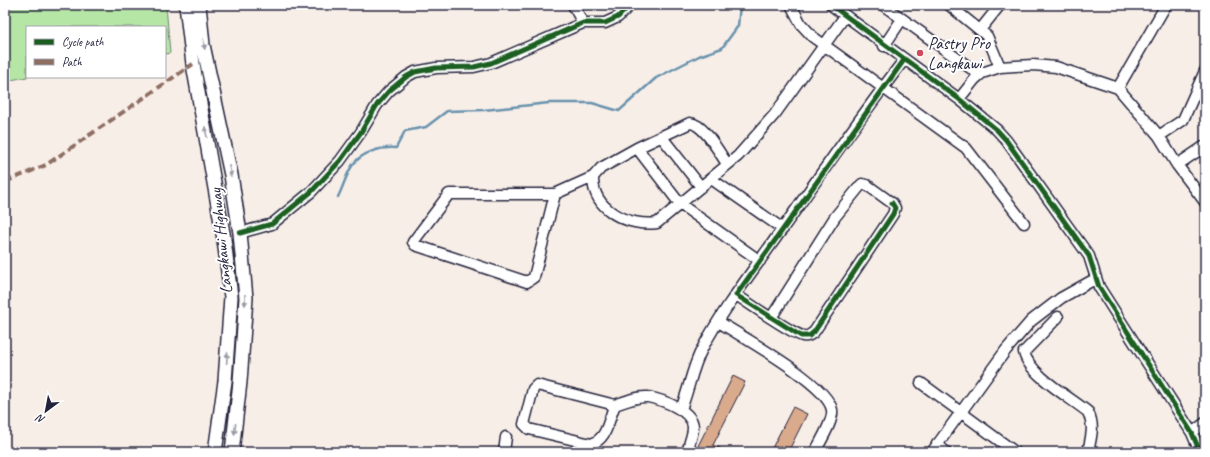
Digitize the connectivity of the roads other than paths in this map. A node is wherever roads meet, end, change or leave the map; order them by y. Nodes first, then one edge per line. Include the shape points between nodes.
1 (186, 5) edge
2 (199, 5) edge
3 (574, 5) edge
4 (630, 5) edge
5 (791, 5) edge
6 (831, 5) edge
7 (883, 5) edge
8 (1000, 5) edge
9 (1166, 5) edge
10 (952, 6) edge
11 (845, 16) junction
12 (902, 19) junction
13 (583, 23) junction
14 (980, 30) junction
15 (824, 45) junction
16 (884, 46) junction
17 (904, 60) junction
18 (1000, 67) junction
19 (1205, 72) edge
20 (980, 75) junction
21 (883, 87) junction
22 (1118, 88) junction
23 (959, 100) junction
24 (661, 136) junction
25 (1159, 136) junction
26 (1205, 146) edge
27 (637, 148) junction
28 (728, 164) junction
29 (1177, 165) junction
30 (593, 177) junction
31 (717, 183) dead end
32 (701, 187) junction
33 (556, 194) junction
34 (1203, 195) edge
35 (680, 204) junction
36 (1024, 223) dead end
37 (783, 229) junction
38 (240, 233) junction
39 (760, 261) junction
40 (1095, 279) junction
41 (736, 295) junction
42 (771, 318) junction
43 (1058, 318) dead end
44 (719, 322) junction
45 (225, 381) junction
46 (240, 382) junction
47 (922, 383) dead end
48 (616, 405) junction
49 (681, 409) junction
50 (961, 412) junction
51 (1205, 423) edge
52 (1192, 433) junction
53 (506, 437) dead end
54 (934, 448) edge
55 (215, 452) edge
56 (232, 452) edge
57 (504, 452) edge
58 (688, 452) edge
59 (815, 452) edge
60 (946, 452) edge
61 (1015, 452) edge
62 (1088, 452) edge
63 (1200, 452) edge

45 -> 1 main road, Langkawi Highway via 231,298 223,231 193,64
2 -> 38 main road, Langkawi Highway via 204,45 231,175
3 - 13 street
4 - 13 street via 618,17 605,23
5 - 15 street via 801,24
6 - 11 street
7 - 12 street
8 - 14 street
9 - 22 street
10 - 14 street
11 - 15 street
11 - 16 street
12 - 16 street
12 - 20 street
13 - 38 street via 491,62 474,67 436,68 415,72 406,77 377,105 340,161 311,192 272,224
14 - 18 street via 991,42
15 - 21 street
15 - 28 street via 775,114
16 - 17 street
17 - 21 street
17 - 23 street
18 - 20 street
18 - 22 street via 1056,67
19 - 25 street via 1183,120
20 - 23 street
21 - 36 street via 971,153
21 - 37 street
22 - 25 street
23 - 40 street via 1006,140 1089,256 1094,267
24 - 27 street
24 - 28 street via 686,124 695,123 704,130
24 - 32 street
25 - 29 street
26 - 29 street
27 - 30 street via 601,168
27 - 35 street
28 - 32 street
29 - 34 street
30 - 33 street
30 - 35 street via 592,187 605,206 609,211 628,221 657,223
31 - 37 street
32 - 35 street
33 - 33 street via 449,194 413,242 415,245 527,282 534,277
35 - 39 street
37 - 39 street
38 -> 46 main road, Langkawi Highway via 246,298
39 - 41 street
40 - 50 street via 1061,298 1031,321 1006,350
40 - 52 street
41 - 42 street
41 - 44 street
42 - 42 street via 801,336 809,336 814,332 893,214 895,208 892,203 862,184 835,218
43 - 62 street via 1024,352 1025,359 1034,370 1088,412 1093,426
44 - 49 street via 702,349
44 - 59 street via 806,378 821,392 832,409 831,419
45 - 46 main road
45 - 55 main road, Langkawi Highway
46 -> 56 main road, Langkawi Highway
47 - 50 street
48 - 48 street via 603,436 591,444 529,429 524,424 533,389 537,386
48 - 49 street via 648,397
49 - 58 street via 691,417 693,428
50 - 54 street
50 - 61 street
51 - 52 street
52 - 63 street
53 - 57 street
54 - 60 street

